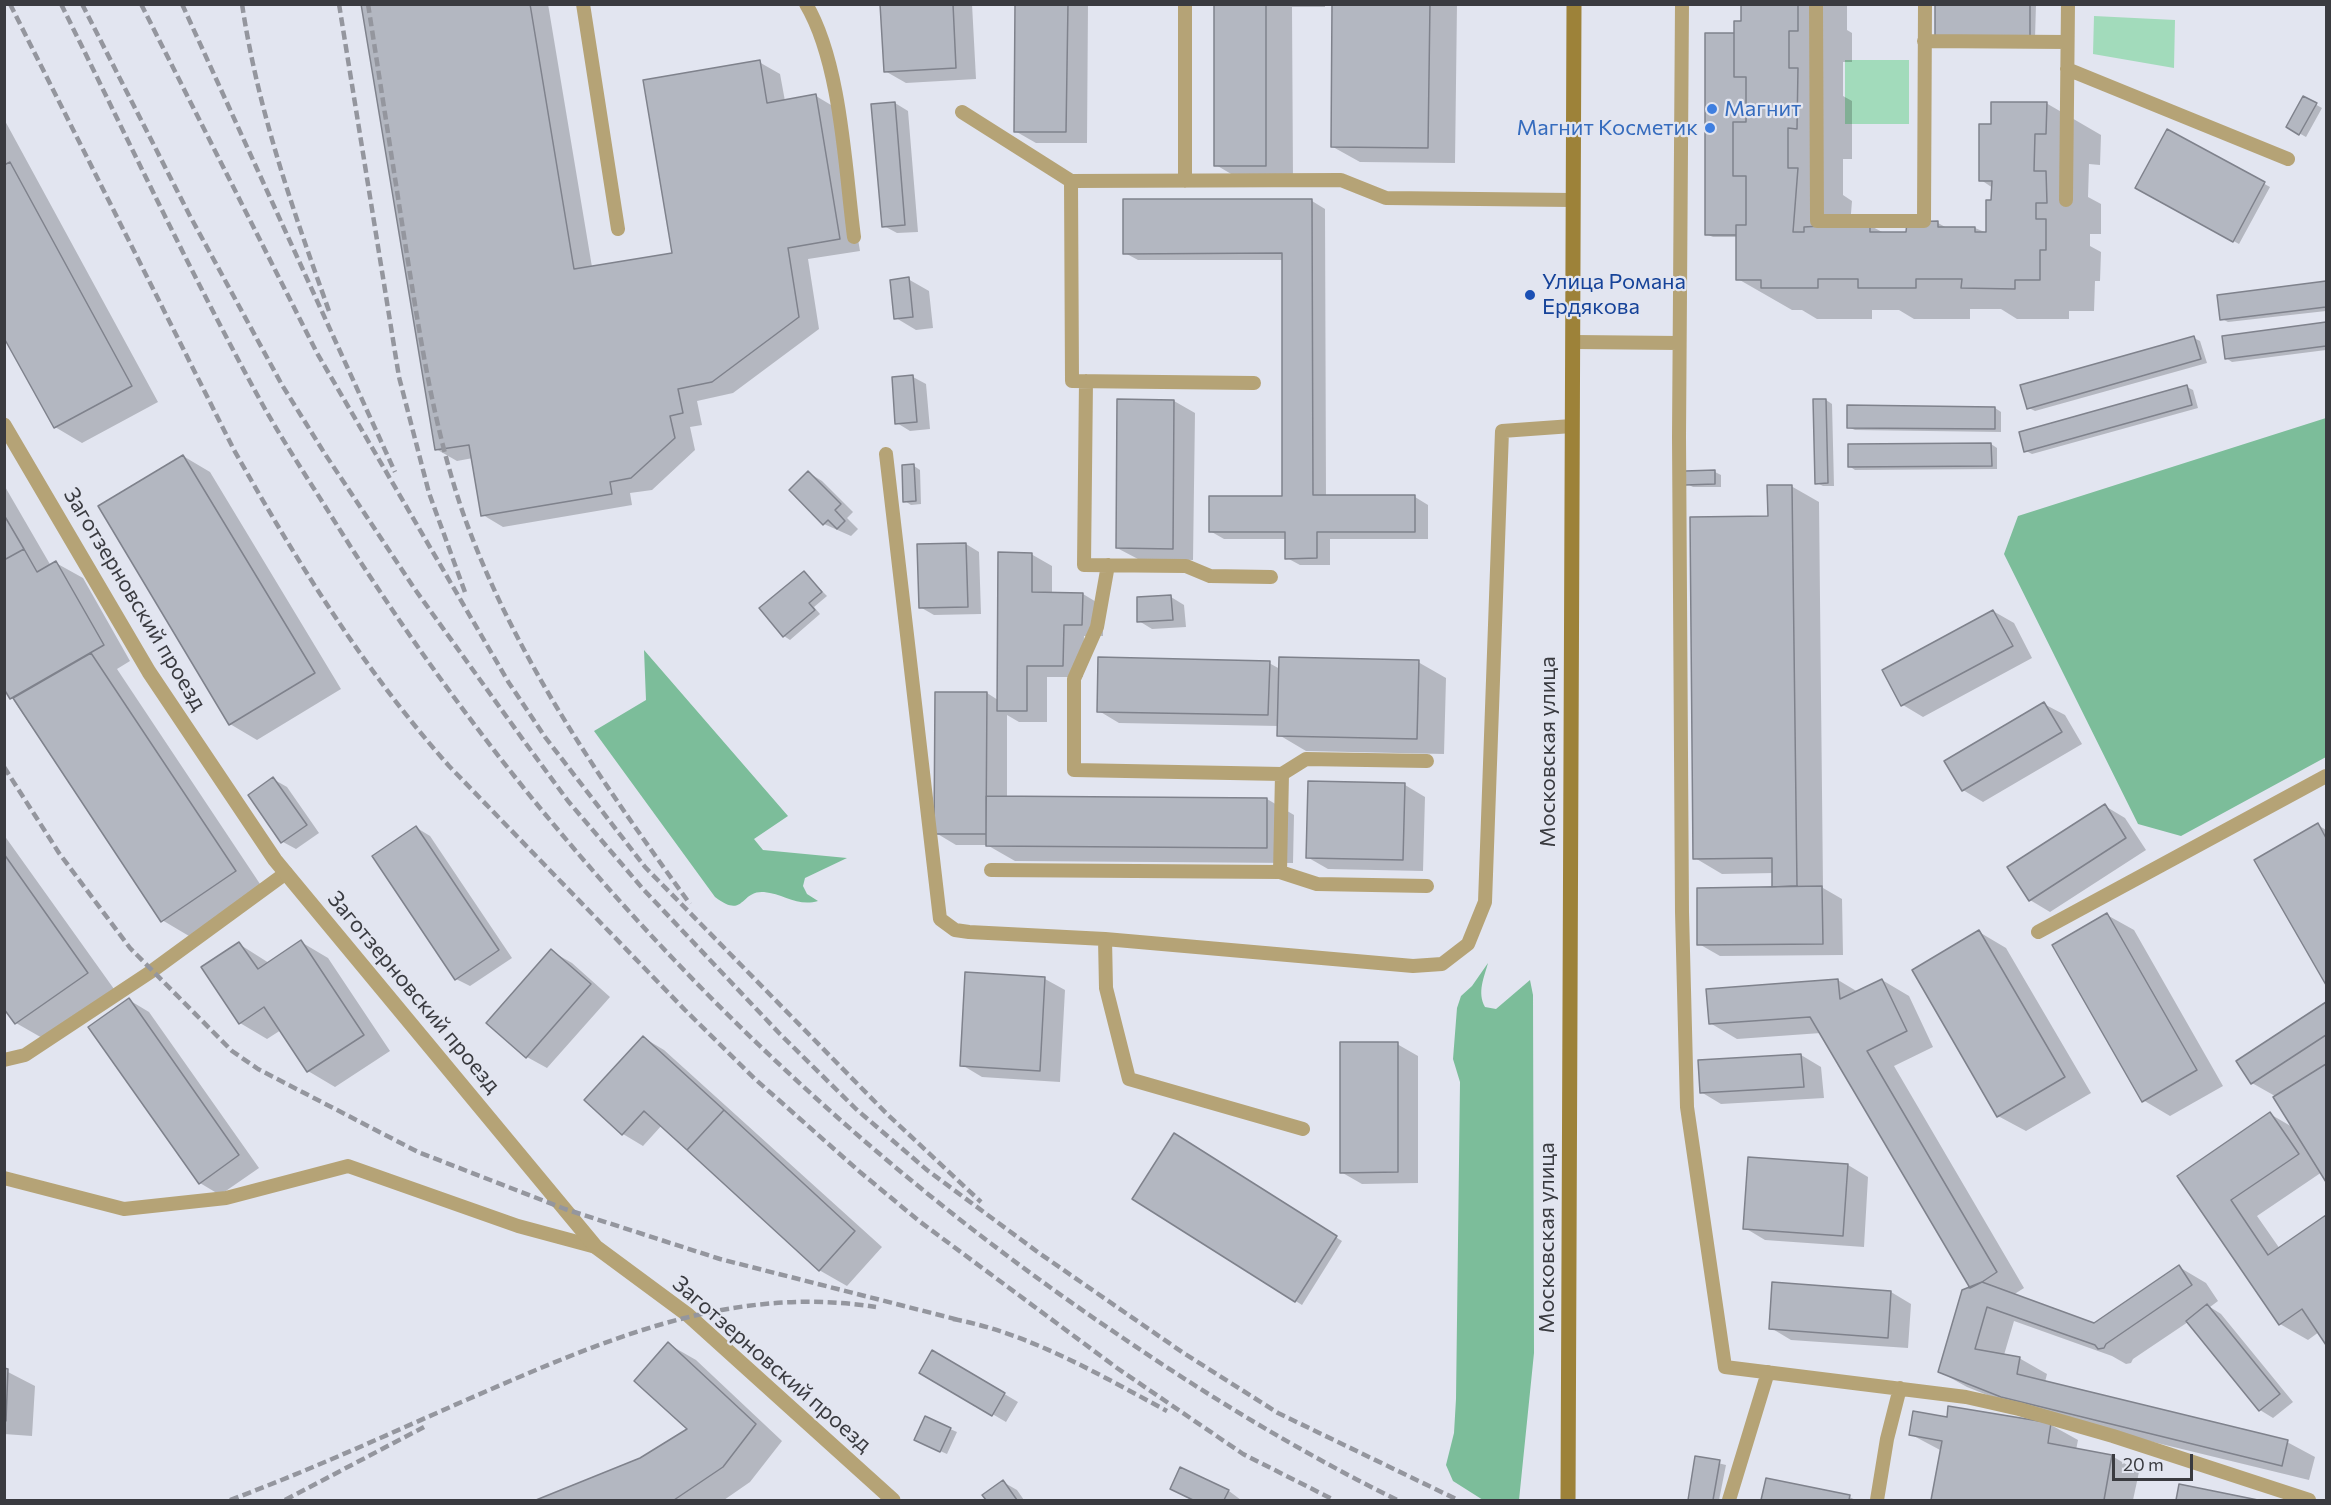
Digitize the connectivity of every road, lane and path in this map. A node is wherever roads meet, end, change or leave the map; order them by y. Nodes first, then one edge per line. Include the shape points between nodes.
1 (583, 4) edge
2 (806, 4) edge
3 (1185, 4) edge
4 (1574, 4) edge
5 (1682, 4) edge
6 (1816, 4) edge
7 (1925, 4) edge
8 (2068, 4) edge
9 (1924, 41) junction
10 (2067, 42) junction
11 (2067, 69) junction
12 (962, 112) dead end
13 (2288, 159) dead end
14 (1071, 181) junction
15 (1185, 181) junction
16 (1572, 200) junction
17 (2066, 200) dead end
18 (618, 229) dead end
19 (854, 237) dead end
20 (1575, 342) junction
21 (1678, 343) junction
22 (1086, 381) junction
23 (1254, 383) dead end
24 (4, 425) edge
25 (1572, 426) junction
26 (886, 454) dead end
27 (1108, 565) junction
28 (1271, 577) dead end
29 (1427, 761) dead end
30 (1282, 774) junction
31 (2326, 776) edge
32 (991, 870) dead end
33 (1280, 872) junction
34 (286, 873) junction
35 (1427, 886) dead end
36 (2038, 932) dead end
37 (1105, 939) junction
38 (4, 1060) edge
39 (1303, 1129) dead end
40 (4, 1178) edge
41 (596, 1247) junction
42 (1768, 1372) junction
43 (1900, 1388) junction
44 (893, 1500) edge
45 (1568, 1500) edge
46 (1730, 1500) edge
47 (1877, 1500) edge
48 (2309, 1500) edge

1 - 18 lane
2 - 19 lane via 832,73
3 - 15 lane
4 - 16 main road, Московская улица
5 - 21 lane
6 - 9 lane via 1817,221 1924,221
7 - 9 lane
8 - 10 lane
9 - 10 lane
10 - 11 lane
11 - 13 lane
11 - 17 lane
12 - 14 lane
14 - 15 lane
14 - 22 lane via 1072,381
15 - 16 lane via 1341,180 1386,198
16 - 20 main road, Московская улица
20 - 21 lane
20 - 25 main road, Московская улица
21 - 42 lane via 1687,1107 1725,1367
22 - 23 lane
22 - 27 lane via 1084,565
24 - 34 street, Заготзерновский проезд via 149,672
25 - 37 lane via 1502,431 1485,902 1468,944 1442,964 1413,966
25 - 45 main road, Московская улица
26 - 37 lane via 940,919 955,930 969,932
27 - 28 lane via 1186,566 1210,576
27 - 30 lane via 1097,627 1074,679 1074,770
29 - 30 lane via 1306,759
30 - 33 lane
31 - 36 lane
32 - 33 lane
33 - 35 lane via 1317,884
34 - 38 lane via 153,971 25,1055
34 - 41 street, Заготзерновский проезд
37 - 39 lane via 1106,988 1129,1079
40 - 41 lane via 123,1209 226,1198 348,1166 518,1226
41 - 44 street, Заготзерновский проезд via 688,1315
42 - 43 lane
42 - 46 lane
43 - 47 lane
43 - 48 lane via 2019,1409

